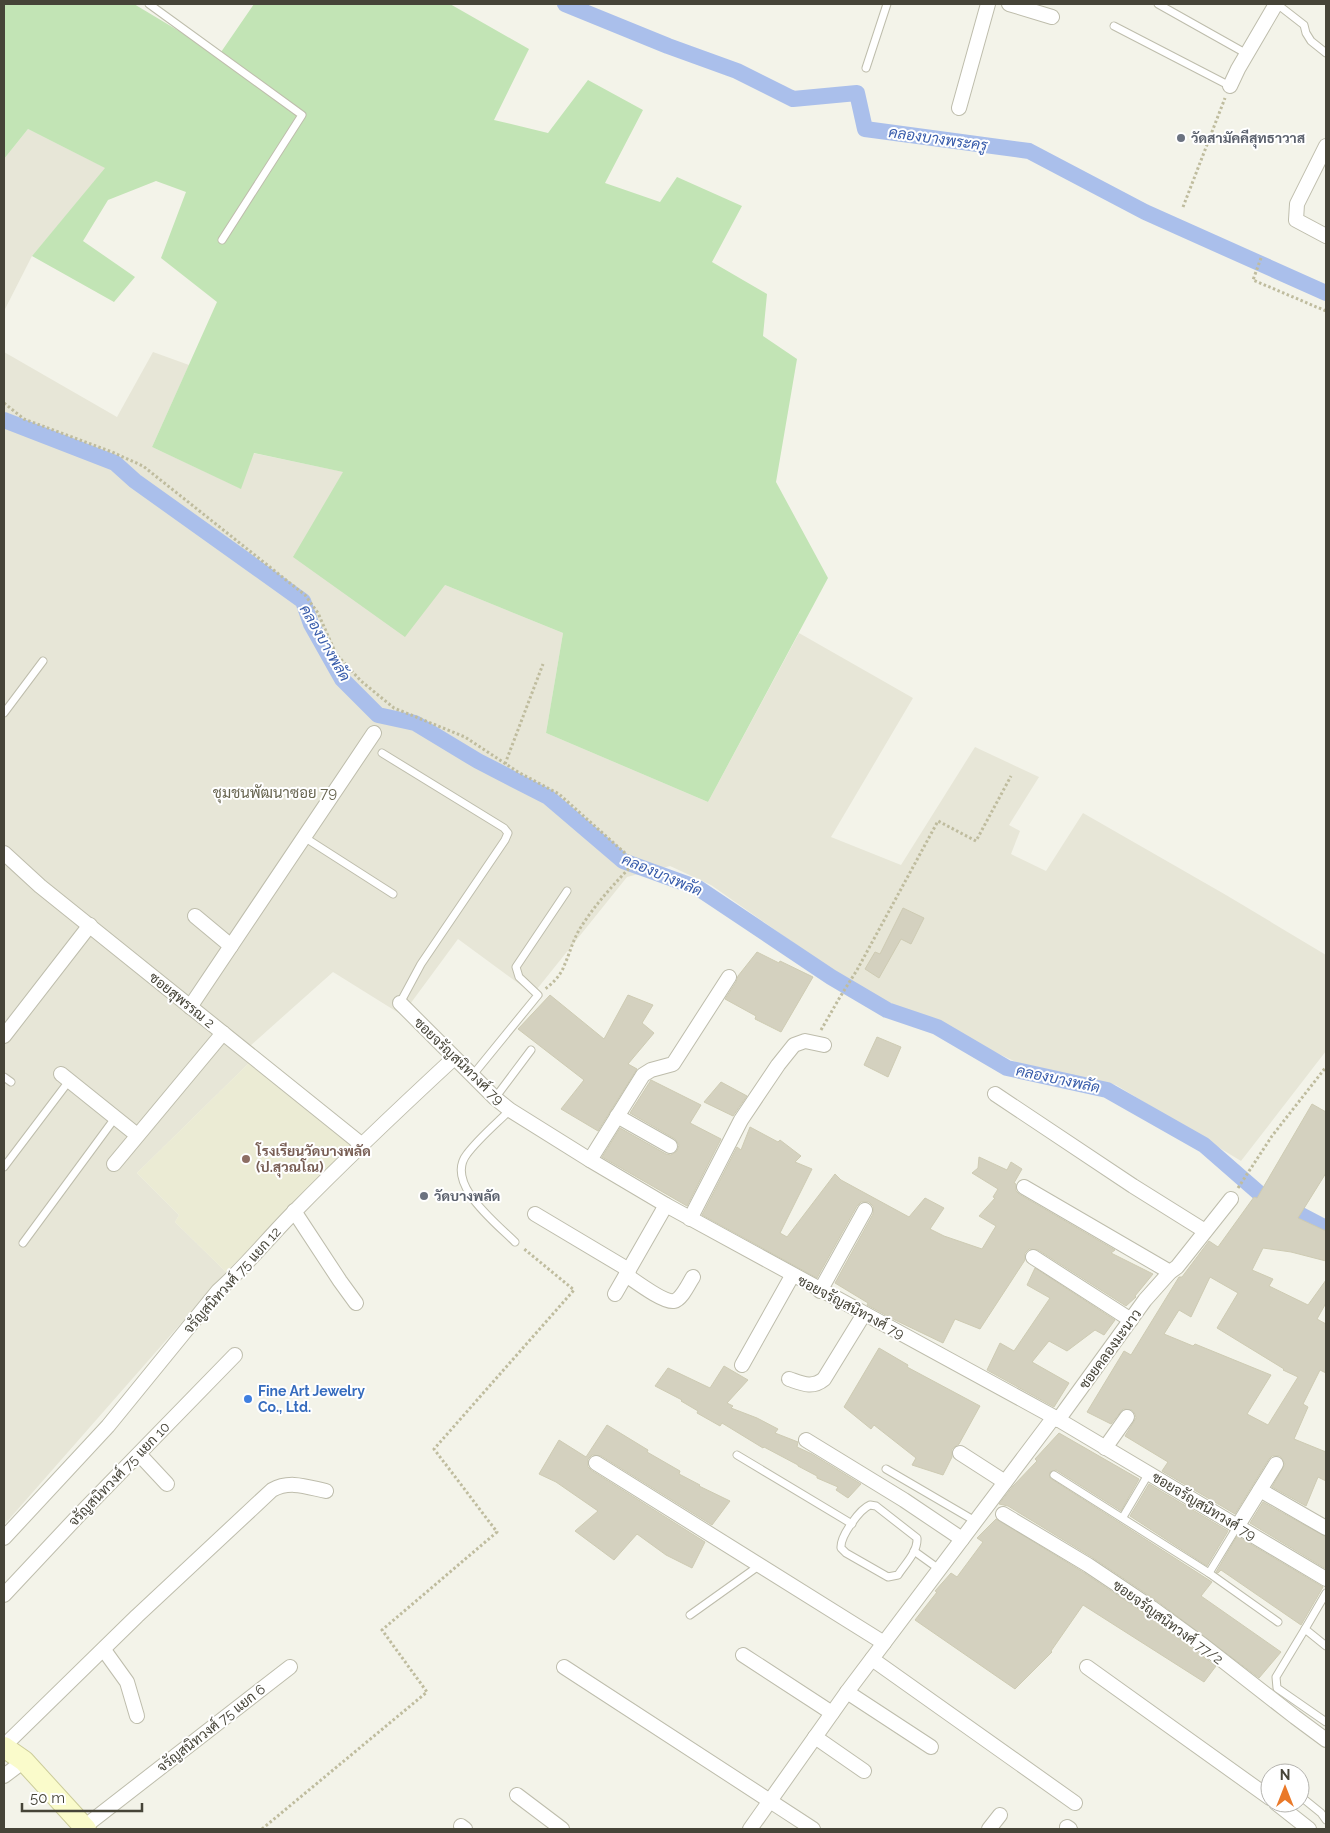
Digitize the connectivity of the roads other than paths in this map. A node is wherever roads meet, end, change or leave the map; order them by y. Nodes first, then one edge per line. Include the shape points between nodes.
1 (149, 4) edge
2 (887, 4) edge
3 (988, 4) edge
4 (1009, 4) edge
5 (1158, 4) edge
6 (1277, 4) edge
7 (1052, 17) dead end
8 (1114, 26) dead end
9 (1326, 53) edge
10 (1247, 54) junction
11 (866, 68) dead end
12 (1230, 86) joint
13 (959, 108) dead end
14 (1326, 146) edge
15 (1326, 236) edge
16 (222, 240) dead end
17 (43, 661) dead end
18 (4, 713) edge
19 (374, 733) dead end
20 (382, 753) dead end
21 (304, 837) junction
22 (4, 853) edge
23 (567, 891) dead end
24 (393, 894) dead end
25 (195, 916) dead end
26 (90, 925) junction
27 (231, 946) junction
28 (729, 977) dead end
29 (400, 1004) joint
30 (190, 1007) junction
31 (223, 1033) junction
32 (4, 1036) edge
33 (820, 1043) road end
34 (531, 1050) dead end
35 (454, 1058) junction
36 (472, 1076) junction
37 (4, 1077) edge
38 (65, 1078) joint
39 (11, 1082) dead end
40 (995, 1094) dead end
41 (494, 1098) junction
42 (510, 1110) junction
43 (617, 1116) junction
44 (115, 1118) junction
45 (136, 1135) junction
46 (361, 1144) junction
47 (670, 1146) dead end
48 (590, 1160) junction
49 (114, 1164) dead end
50 (4, 1167) edge
51 (1024, 1187) dead end
52 (1235, 1193) road end
53 (666, 1205) junction
54 (865, 1210) dead end
55 (294, 1211) junction
56 (535, 1214) dead end
57 (690, 1219) junction
58 (1205, 1231) junction
59 (515, 1242) road end
60 (23, 1243) dead end
61 (1033, 1257) dead end
62 (628, 1272) junction
63 (792, 1276) junction
64 (1167, 1276) junction
65 (693, 1277) dead end
66 (820, 1291) junction
67 (615, 1294) dead end
68 (356, 1303) dead end
69 (864, 1314) junction
70 (1131, 1320) junction
71 (236, 1355) dead end
72 (742, 1366) dead end
73 (789, 1379) dead end
74 (1127, 1417) dead end
75 (1056, 1419) junction
76 (806, 1440) dead end
77 (1105, 1448) junction
78 (139, 1454) junction
79 (960, 1454) dead end
80 (738, 1455) dead end
81 (596, 1463) dead end
82 (1276, 1464) dead end
83 (886, 1469) dead end
84 (1149, 1472) junction
85 (1054, 1475) dead end
86 (1005, 1482) junction
87 (167, 1484) dead end
88 (326, 1490) dead end
89 (1260, 1490) junction
90 (1003, 1514) dead end
91 (1123, 1517) junction
92 (976, 1521) junction
93 (852, 1524) junction
94 (1237, 1527) junction
95 (1326, 1528) edge
96 (4, 1538) edge
97 (962, 1539) junction
98 (914, 1551) junction
99 (760, 1565) junction
100 (940, 1569) junction
101 (1209, 1573) junction
102 (1326, 1579) edge
103 (1326, 1593) edge
104 (4, 1595) edge
105 (690, 1615) dead end
106 (1278, 1622) dead end
107 (1305, 1629) junction
108 (884, 1643) junction
109 (1326, 1646) edge
110 (104, 1650) junction
111 (743, 1655) dead end
112 (872, 1659) junction
113 (1087, 1666) dead end
114 (290, 1667) dead end
115 (564, 1667) dead end
116 (847, 1692) junction
117 (832, 1713) junction
118 (136, 1716) dead end
119 (1326, 1722) edge
120 (815, 1737) junction
121 (1326, 1740) edge
122 (4, 1747) edge
123 (931, 1747) dead end
124 (24, 1761) junction
125 (864, 1772) dead end
126 (4, 1776) edge
127 (1260, 1791) edge
128 (517, 1795) dead end
129 (770, 1802) junction
130 (1075, 1803) dead end
131 (1310, 1804) edge
132 (1289, 1813) edge
133 (1000, 1815) dead end
134 (1326, 1820) edge
135 (86, 1828) edge
136 (562, 1829) edge
137 (750, 1829) edge
138 (812, 1829) edge
139 (989, 1829) edge
140 (1309, 1829) edge

1 - 16 lane via 302,115
2 - 11 lane
3 - 13 street
4 - 7 street
5 - 10 lane
6 - 9 lane via 1304,25 1311,41
6 - 10 street
8 - 12 lane
10 - 12 street
14 - 15 street via 1297,204 1296,220
17 - 18 lane
19 - 21 street
20 - 29 lane via 508,832 422,964
21 - 24 lane
21 - 27 street
22 - 26 street, ซอยสุพรรณ 2
23 - 36 lane via 516,967 519,978 538,995
25 - 27 street
26 - 30 street, ซอยสุพรรณ 2
26 - 32 street
27 - 30 street
28 - 43 street via 673,1064 643,1075
29 - 35 street, ซอยจรัญสนิทวงศ์ 79
30 - 31 street, ซอยสุพรรณ 2
31 - 45 street
31 - 46 street, ซอยสุพรรณ 2
33 - 57 street via 805,1041 794,1045 778,1066 741,1120
34 - 41 lane
35 - 36 street, ซอยจรัญสนิทวงศ์ 79
35 - 46 street, จรัญสนิทวงศ์ 75 แยก 12
36 - 41 street, ซอยจรัญสนิทวงศ์ 79
37 - 39 lane
38 - 44 street
38 - 50 lane
40 - 58 street
41 - 42 street, ซอยจรัญสนิทวงศ์ 79
42 - 48 street, ซอยจรัญสนิทวงศ์ 79
42 - 59 lane via 465,1156 461,1168 462,1182 472,1198
43 - 47 street
43 - 48 street
44 - 45 street
44 - 60 lane
45 - 49 street
46 - 55 street, จรัญสนิทวงศ์ 75 แยก 12
48 - 53 street, ซอยจรัญสนิทวงศ์ 79
51 - 64 street
52 - 58 street, ซอยคลองมะนาว
53 - 57 street, ซอยจรัญสนิทวงศ์ 79
53 - 62 street
54 - 66 street
55 - 68 street
55 - 96 street, จรัญสนิทวงศ์ 75 แยก 12 via 218,1291 108,1426
56 - 62 street
57 - 63 street, ซอยจรัญสนิทวงศ์ 79
58 - 64 street, ซอยคลองมะนาว
61 - 70 street
62 - 65 street via 666,1300 674,1301
62 - 67 street
63 - 66 street, ซอยจรัญสนิทวงศ์ 79
63 - 72 street
64 - 70 street, ซอยคลองมะนาว
66 - 69 street, ซอยจรัญสนิทวงศ์ 79
69 - 73 street via 824,1379 818,1384 808,1385
69 - 75 street, ซอยจรัญสนิทวงศ์ 79
70 - 75 street, ซอยคลองมะนาว
71 - 78 street, จรัญสนิทวงศ์ 75 แยก 10
74 - 77 street
75 - 77 street, ซอยจรัญสนิทวงศ์ 79
75 - 86 street, ซอยคลองมะนาว
76 - 97 street
77 - 84 street, ซอยจรัญสนิทวงศ์ 79
78 - 87 street
78 - 104 street, จรัญสนิทวงศ์ 75 แยก 10
79 - 86 street
80 - 93 lane
81 - 99 street
82 - 89 street
83 - 92 lane
84 - 91 lane
84 - 94 street, ซอยจรัญสนิทวงศ์ 79
85 - 91 lane
86 - 92 street, ซอยคลองมะนาว
88 - 110 street via 282,1484 272,1490
89 - 94 street
89 - 95 street
90 - 121 street, ซอยจรัญสนิทวงศ์ 77/2 via 1144,1603
91 - 101 lane
92 - 97 street, ซอยคลองมะนาว
93 - 98 lane via 864,1507 876,1506 917,1538
93 - 98 lane via 843,1537 841,1548 888,1577 898,1575
94 - 101 lane
94 - 102 street, ซอยจรัญสนิทวงศ์ 79
97 - 100 street, ซอยคลองมะนาว
98 - 100 lane
99 - 105 lane
99 - 108 street
100 - 108 street, ซอยคลองมะนาว
101 - 106 lane
103 - 107 lane
107 - 109 lane
107 - 119 lane via 1276,1677 1277,1688
108 - 112 street, ซอยคลองมะนาว
110 - 118 street via 127,1682
110 - 122 street
111 - 117 street
112 - 116 street, ซอยคลองมะนาว
112 - 130 street
113 - 127 street
114 - 135 street, จรัญสนิทวงศ์ 75 แยก 6
115 - 129 street
116 - 117 street, ซอยคลองมะนาว
116 - 123 street
117 - 120 street, ซอยคลองมะนาว
120 - 125 street
120 - 129 street, ซอยคลองมะนาว
122 - 124 street
124 - 126 street
124 - 135 street
128 - 136 street
129 - 137 street, ซอยคลองมะนาว
129 - 138 street
131 - 134 lane
132 - 140 street
133 - 139 street

